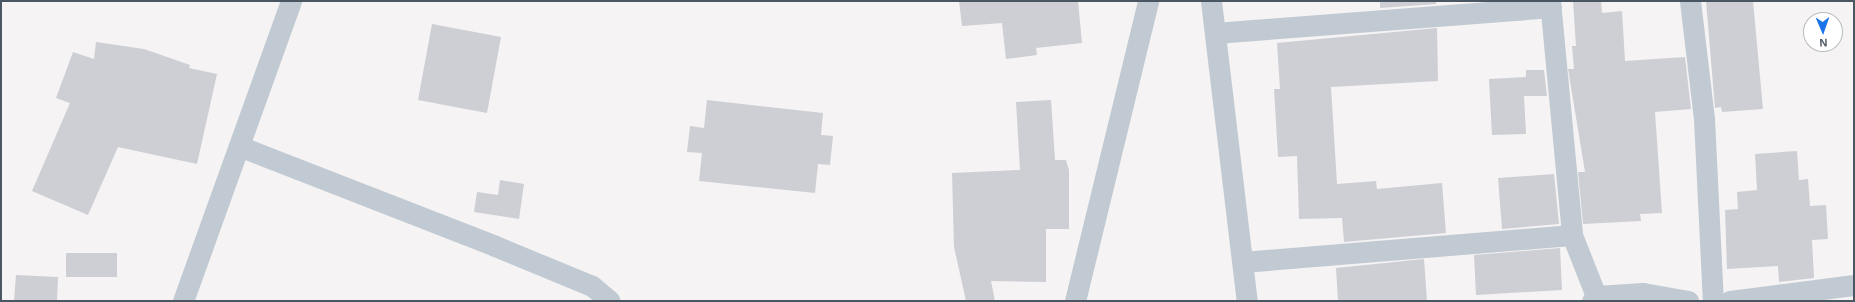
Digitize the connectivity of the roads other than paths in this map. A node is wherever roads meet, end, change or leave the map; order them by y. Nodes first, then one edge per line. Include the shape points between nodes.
1 (291, 1) edge
2 (1148, 1) edge
3 (1211, 1) edge
4 (1690, 1) edge
5 (1551, 4) edge
6 (1215, 33) junction
7 (239, 146) junction
8 (1572, 236) junction
9 (1243, 262) junction
10 (1854, 285) edge
11 (1594, 298) edge
12 (184, 301) edge
13 (610, 301) edge
14 (1075, 301) edge
15 (1247, 301) edge
16 (1688, 301) edge
17 (1713, 301) edge
18 (1730, 301) edge

1 - 7 street
2 - 14 street
3 - 6 street
4 - 17 street via 1704,119
5 - 6 street
5 - 8 street
6 - 9 street
7 - 12 street
7 - 13 street via 592,286
8 - 9 street
8 - 11 street
9 - 15 street
10 - 18 street
11 - 16 street via 1643,293

